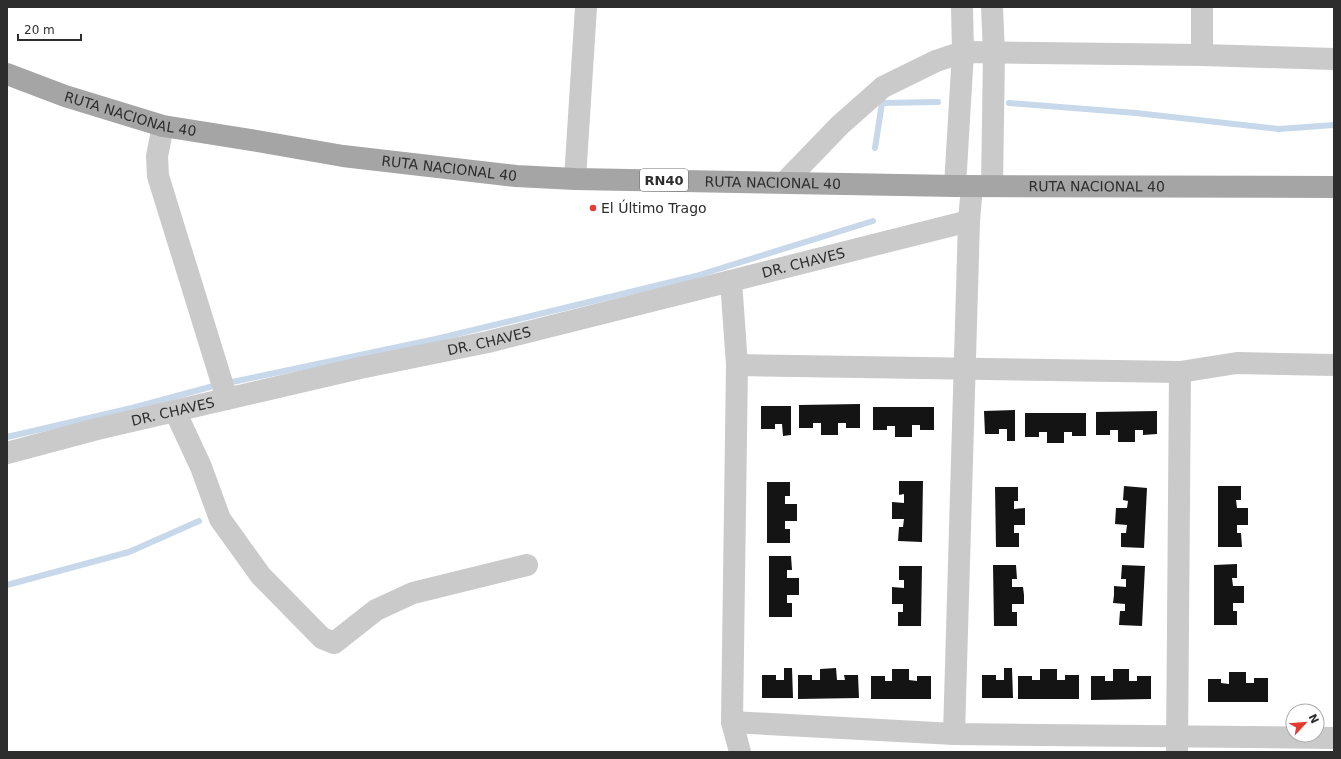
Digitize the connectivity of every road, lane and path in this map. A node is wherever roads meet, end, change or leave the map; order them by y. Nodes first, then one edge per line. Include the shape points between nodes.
1 (586, 7) edge
2 (962, 7) edge
3 (992, 7) edge
4 (1202, 7) edge
5 (963, 52) junction
6 (994, 52) junction
7 (1202, 55) junction
8 (1334, 59) edge
9 (7, 74) edge
10 (163, 126) junction
11 (575, 179) junction
12 (786, 182) junction
13 (973, 186) junction
14 (1334, 187) edge
15 (970, 221) junction
16 (731, 281) junction
17 (737, 365) junction
18 (1334, 365) edge
19 (965, 369) junction
20 (1180, 372) junction
21 (227, 398) junction
22 (175, 411) junction
23 (7, 453) edge
24 (528, 565) dead end
25 (732, 722) junction
26 (954, 734) junction
27 (1334, 738) edge
28 (1176, 744) edge
29 (740, 752) edge

1 - 11 street
2 - 5 street
3 - 6 street
4 - 7 street
5 - 6 street
5 - 12 street via 936,61 883,87 840,125
5 - 13 street
6 - 7 street
6 - 13 street
7 - 8 street
9 - 10 main road, RUTA NACIONAL 40 / RN40 via 65,96
10 - 11 main road, RUTA NACIONAL 40 / RN40 via 343,156 516,176
10 - 21 street via 157,156 158,176
11 - 12 main road, RUTA NACIONAL 40 / RN40
12 - 13 main road, RUTA NACIONAL 40 / RN40
13 - 14 main road, RUTA NACIONAL 40 / RN40
13 - 15 street
15 - 16 street, DR. CHAVES
15 - 19 street
16 - 17 street
16 - 21 street, DR. CHAVES via 488,342
17 - 19 street
17 - 25 street
18 - 20 street via 1237,363
19 - 20 street
19 - 26 street
20 - 28 street
21 - 22 street, DR. CHAVES
22 - 23 street, DR. CHAVES
22 - 24 street via 201,467 220,518 261,576 322,638 334,643 376,610 414,593
25 - 26 street
25 - 29 street
26 - 28 street
27 - 28 street

